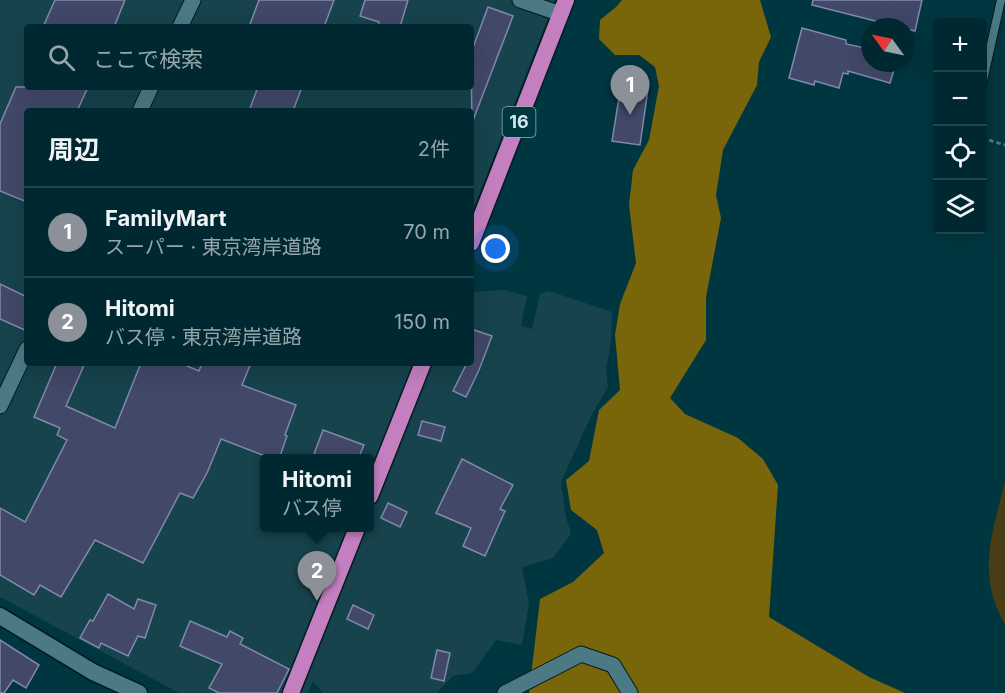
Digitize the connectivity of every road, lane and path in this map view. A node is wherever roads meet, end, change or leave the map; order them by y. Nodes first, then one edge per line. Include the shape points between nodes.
1 (193, 0) edge
2 (519, 0) edge
3 (1001, 0) edge
4 (564, 7) edge
5 (181, 24) edge
6 (985, 72) edge
7 (150, 90) edge
8 (141, 108) edge
9 (987, 140) edge
10 (1005, 145) edge
11 (474, 235) edge
12 (24, 355) edge
13 (422, 366) edge
14 (0, 406) edge
15 (374, 484) edge
16 (355, 532) edge
17 (0, 616) edge
18 (139, 693) edge
19 (291, 693) edge
20 (505, 693) edge
21 (630, 693) edge

1 - 5 street
2 - 4 street
3 - 6 lane
4 - 11 highway, 16
7 - 8 street
9 - 10 path
12 - 14 street
13 - 15 highway
16 - 19 highway
17 - 18 street via 93,672
20 - 21 street via 581,654 613,665

